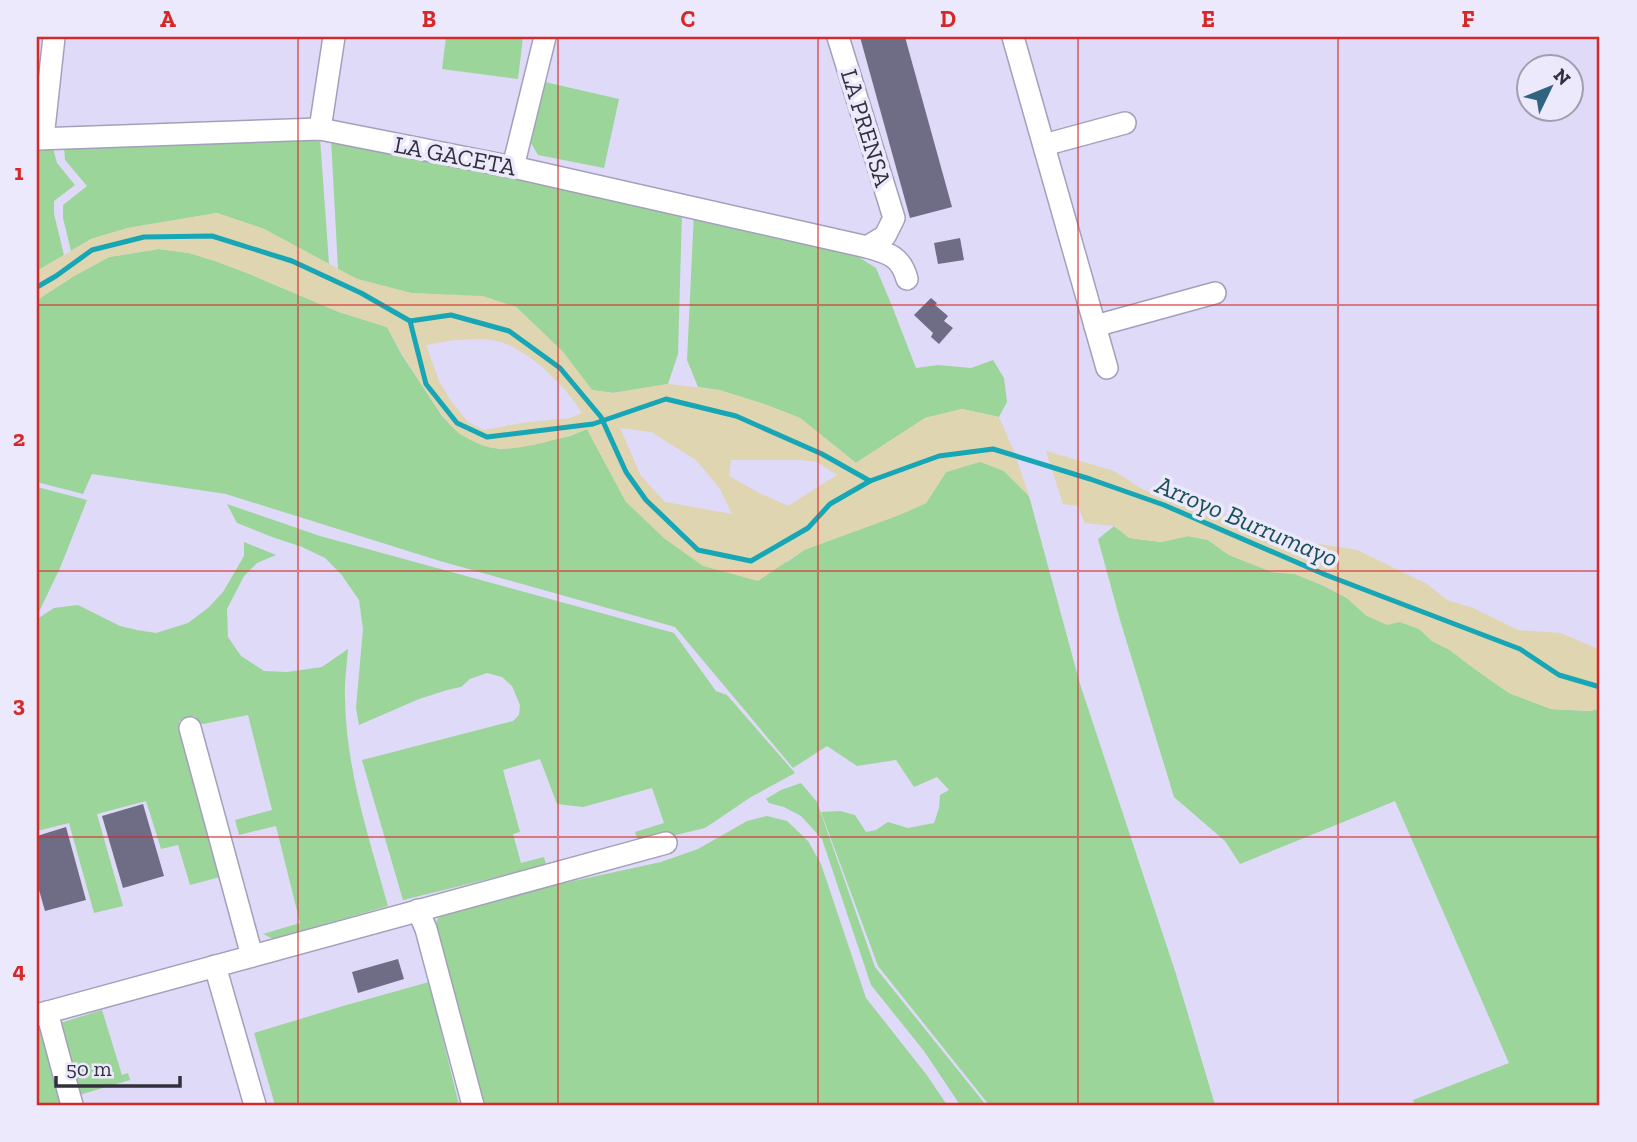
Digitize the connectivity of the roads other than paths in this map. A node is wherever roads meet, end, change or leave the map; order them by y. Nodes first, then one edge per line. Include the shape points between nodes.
1 (54, 37) edge
2 (334, 37) edge
3 (545, 37) edge
4 (838, 37) edge
5 (1013, 37) edge
6 (1125, 123) dead end
7 (320, 129) junction
8 (40, 139) edge
9 (1044, 145) junction
10 (513, 167) junction
11 (867, 247) junction
12 (907, 279) dead end
13 (1215, 293) dead end
14 (1095, 326) junction
15 (1107, 369) dead end
16 (190, 728) dead end
17 (666, 843) dead end
18 (418, 910) junction
19 (251, 956) junction
20 (215, 966) junction
21 (42, 1013) edge
22 (72, 1105) edge
23 (254, 1105) edge
24 (473, 1105) edge

1 - 8 street
2 - 7 street
3 - 10 street
4 - 11 street, LA PRENSA via 894,218 885,236
5 - 9 street
6 - 9 street
7 - 8 street, LA GACETA
7 - 10 street, LA GACETA
9 - 14 street
10 - 11 street, LA GACETA
11 - 12 street, LA GACETA via 901,262
13 - 14 street
14 - 15 street
16 - 19 street
17 - 18 street
18 - 19 street
18 - 24 street
19 - 20 street
20 - 21 street
20 - 23 street
21 - 22 street

